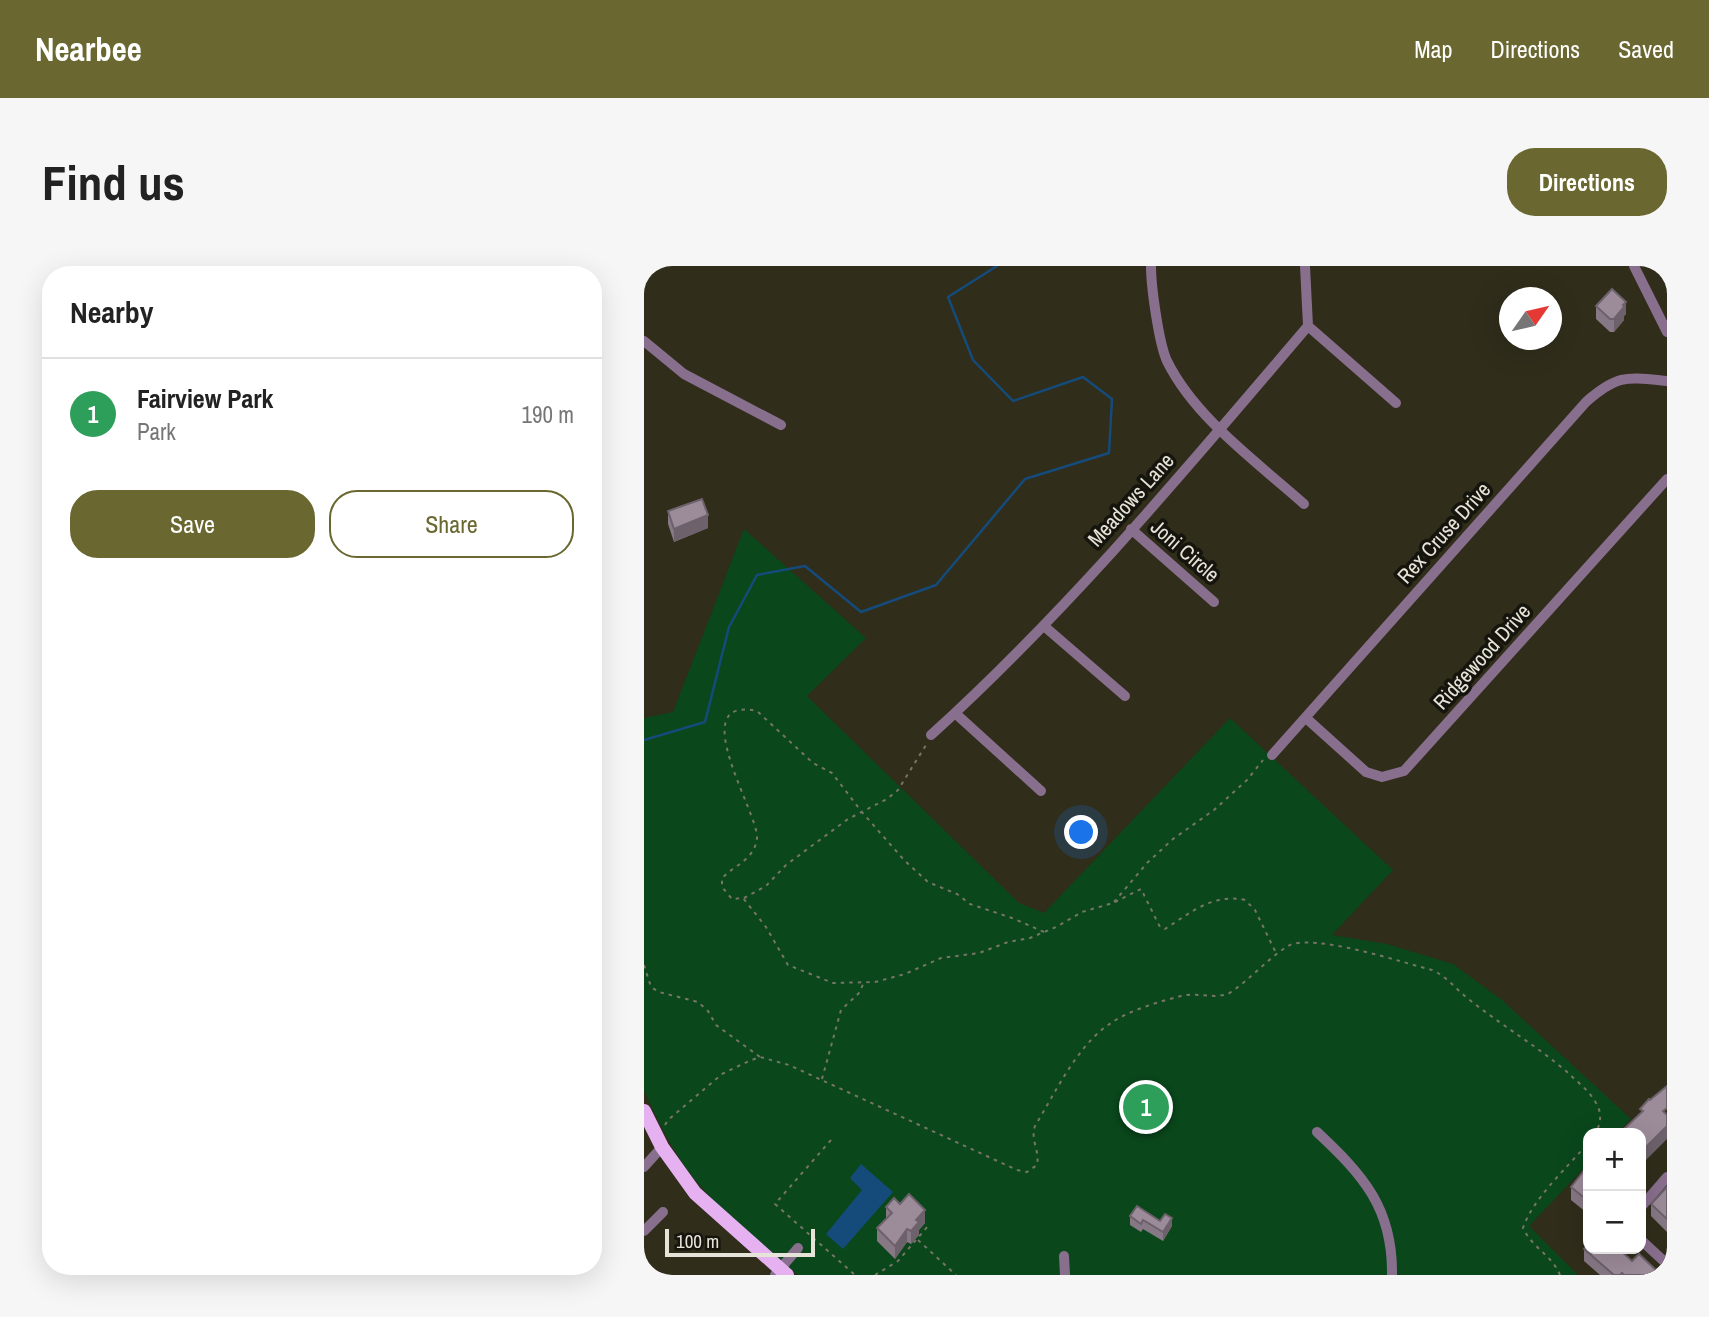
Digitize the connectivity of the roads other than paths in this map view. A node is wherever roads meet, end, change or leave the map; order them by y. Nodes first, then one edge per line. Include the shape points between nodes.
1 (1151, 266) edge
2 (1305, 266) edge
3 (1634, 266) edge
4 (1308, 326) junction
5 (1667, 332) edge
6 (644, 341) edge
7 (1667, 381) edge
8 (1396, 403) dead end
9 (781, 425) dead end
10 (1220, 429) junction
11 (1667, 478) edge
12 (1304, 505) dead end
13 (1131, 529) junction
14 (1214, 602) dead end
15 (1044, 625) junction
16 (1125, 696) dead end
17 (956, 713) junction
18 (1306, 718) junction
19 (931, 735) road end
20 (1272, 755) road end
21 (1041, 791) dead end
22 (644, 1111) edge
23 (1317, 1132) dead end
24 (663, 1147) junction
25 (644, 1167) edge
26 (1667, 1177) edge
27 (1646, 1201) edge
28 (663, 1212) dead end
29 (644, 1231) edge
30 (1646, 1245) edge
31 (798, 1248) dead end
32 (1064, 1256) dead end
33 (1667, 1264) edge
34 (644, 1270) edge
35 (781, 1273) edge
36 (650, 1275) edge
37 (1065, 1275) edge
38 (1392, 1275) edge

1 - 10 street via 1166,359 1189,398
2 - 4 street
3 - 5 street
4 - 8 street
4 - 10 street, Meadows Lane
6 - 9 street via 684,374
7 - 18 street, Rex Cruse Drive via 1618,380 1586,402
10 - 12 street
10 - 13 street, Meadows Lane
11 - 18 street, Ridgewood Drive via 1404,771 1382,777 1366,772
13 - 14 street, Joni Circle
13 - 15 street, Meadows Lane
15 - 16 street
15 - 17 street, Meadows Lane
17 - 19 street, Meadows Lane
17 - 21 street
18 - 20 street, Rex Cruse Drive
22 - 24 main road
23 - 38 street via 1359,1173 1381,1208
24 - 25 street
24 - 35 main road via 704,1201
26 - 27 street
28 - 29 street
30 - 33 street
31 - 35 street
32 - 37 street
34 - 36 street

